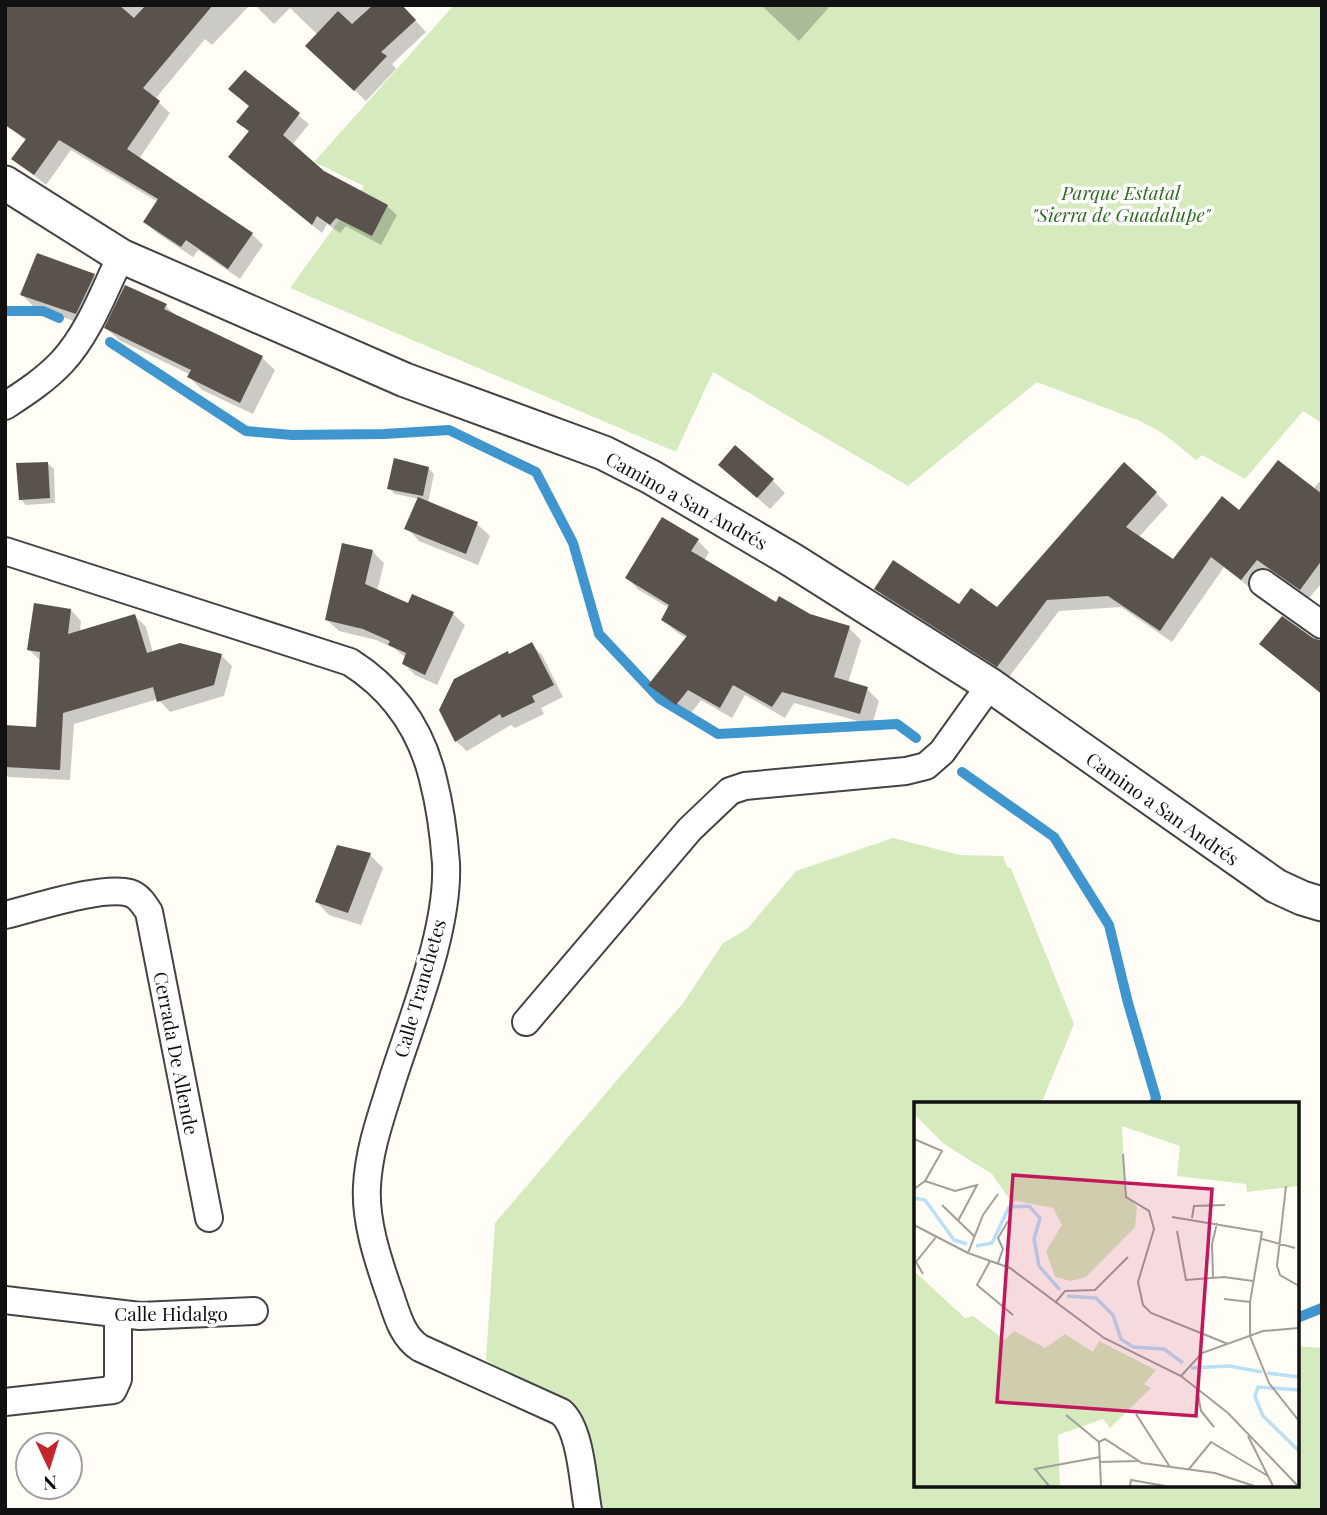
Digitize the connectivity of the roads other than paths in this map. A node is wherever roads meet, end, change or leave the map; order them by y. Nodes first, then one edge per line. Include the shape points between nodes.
1 (5, 183) edge
2 (121, 256) junction
3 (5, 406) edge
4 (5, 551) edge
5 (1263, 583) dead end
6 (1322, 625) edge
7 (990, 685) junction
8 (1322, 904) edge
9 (5, 915) edge
10 (526, 1022) dead end
11 (209, 1218) dead end
12 (5, 1300) edge
13 (254, 1311) dead end
14 (118, 1315) junction
15 (5, 1402) edge
16 (588, 1510) edge

1 - 2 street, Camino a San Andrés
2 - 3 street via 86,328 63,360
2 - 7 street, Camino a San Andrés via 405,380 604,453 792,560
4 - 16 street, Calle Tranchetes via 350,662 371,676 405,713 426,751 446,865 430,963 372,1144 366,1188 369,1222 410,1342 569,1419
5 - 6 street
7 - 8 street, Camino a San Andrés via 1276,886
7 - 10 street via 942,752 926,766 730,791 690,829
9 - 11 street, Cerrada De Allende via 102,892 119,891 141,900 149,912
12 - 14 street, Calle Hidalgo
13 - 14 street, Calle Hidalgo
14 - 15 street via 118,1379 113,1390

